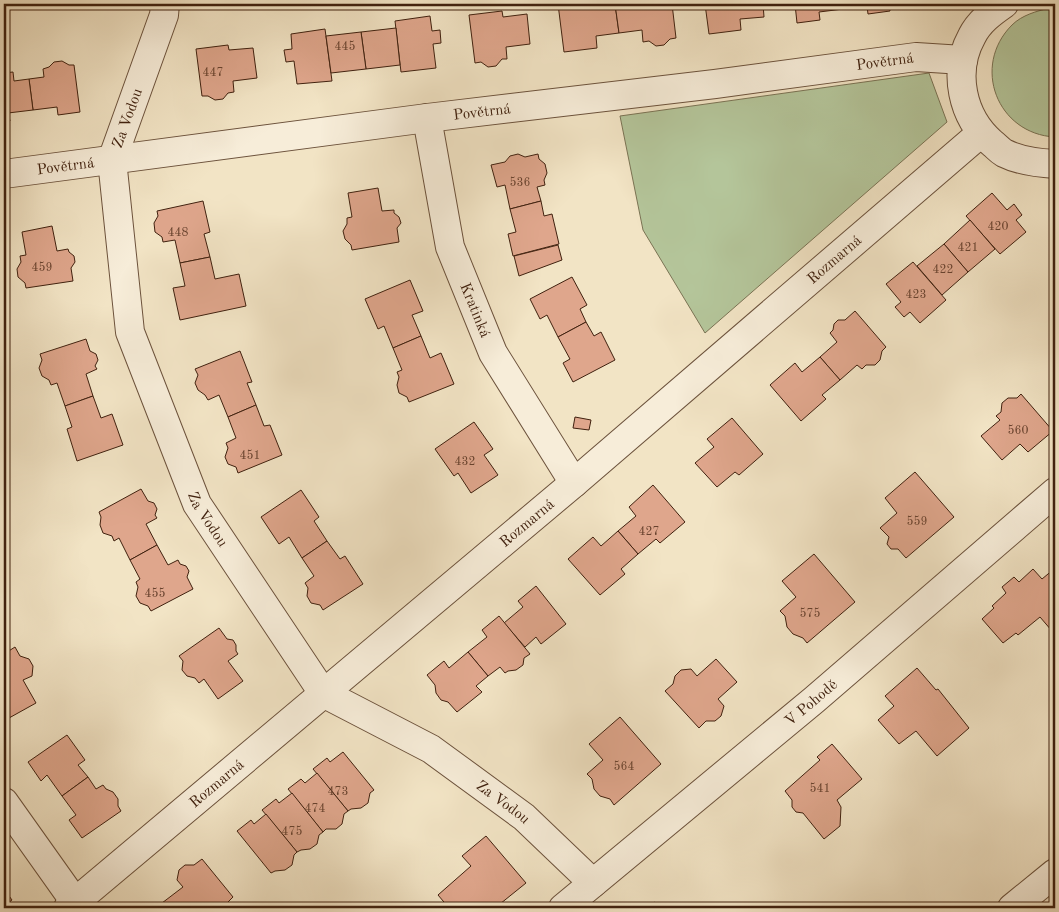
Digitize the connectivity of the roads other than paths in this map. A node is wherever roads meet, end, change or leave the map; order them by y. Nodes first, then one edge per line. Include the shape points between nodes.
1 (165, 4) edge
2 (1004, 4) edge
3 (962, 60) junction
4 (428, 118) junction
5 (980, 133) junction
6 (112, 160) junction
7 (1055, 164) edge
8 (4, 174) edge
9 (574, 483) junction
10 (1055, 492) edge
11 (323, 693) junction
12 (4, 802) edge
13 (1055, 873) edge
14 (593, 883) junction
15 (72, 905) edge
16 (563, 908) edge
17 (1012, 908) edge

1 - 6 street, Za Vodou via 164,15
2 - 3 street via 988,15 972,36
3 - 4 street, Povětrná via 916,56
3 - 5 street via 961,85 967,111
4 - 6 street, Povětrná
4 - 9 street, Kratinká via 450,248 492,353
5 - 7 street via 1002,152 1030,163
5 - 9 street, Rozmarná
6 - 8 street, Povětrná
6 - 11 street, Za Vodou via 130,332 197,504
9 - 11 street, Rozmarná
10 - 14 street, V Pohodě via 814,700
11 - 14 street, Za Vodou via 431,749 524,817
11 - 15 street, Rozmarná
12 - 15 street
13 - 17 street
14 - 16 street, V Pohodě

